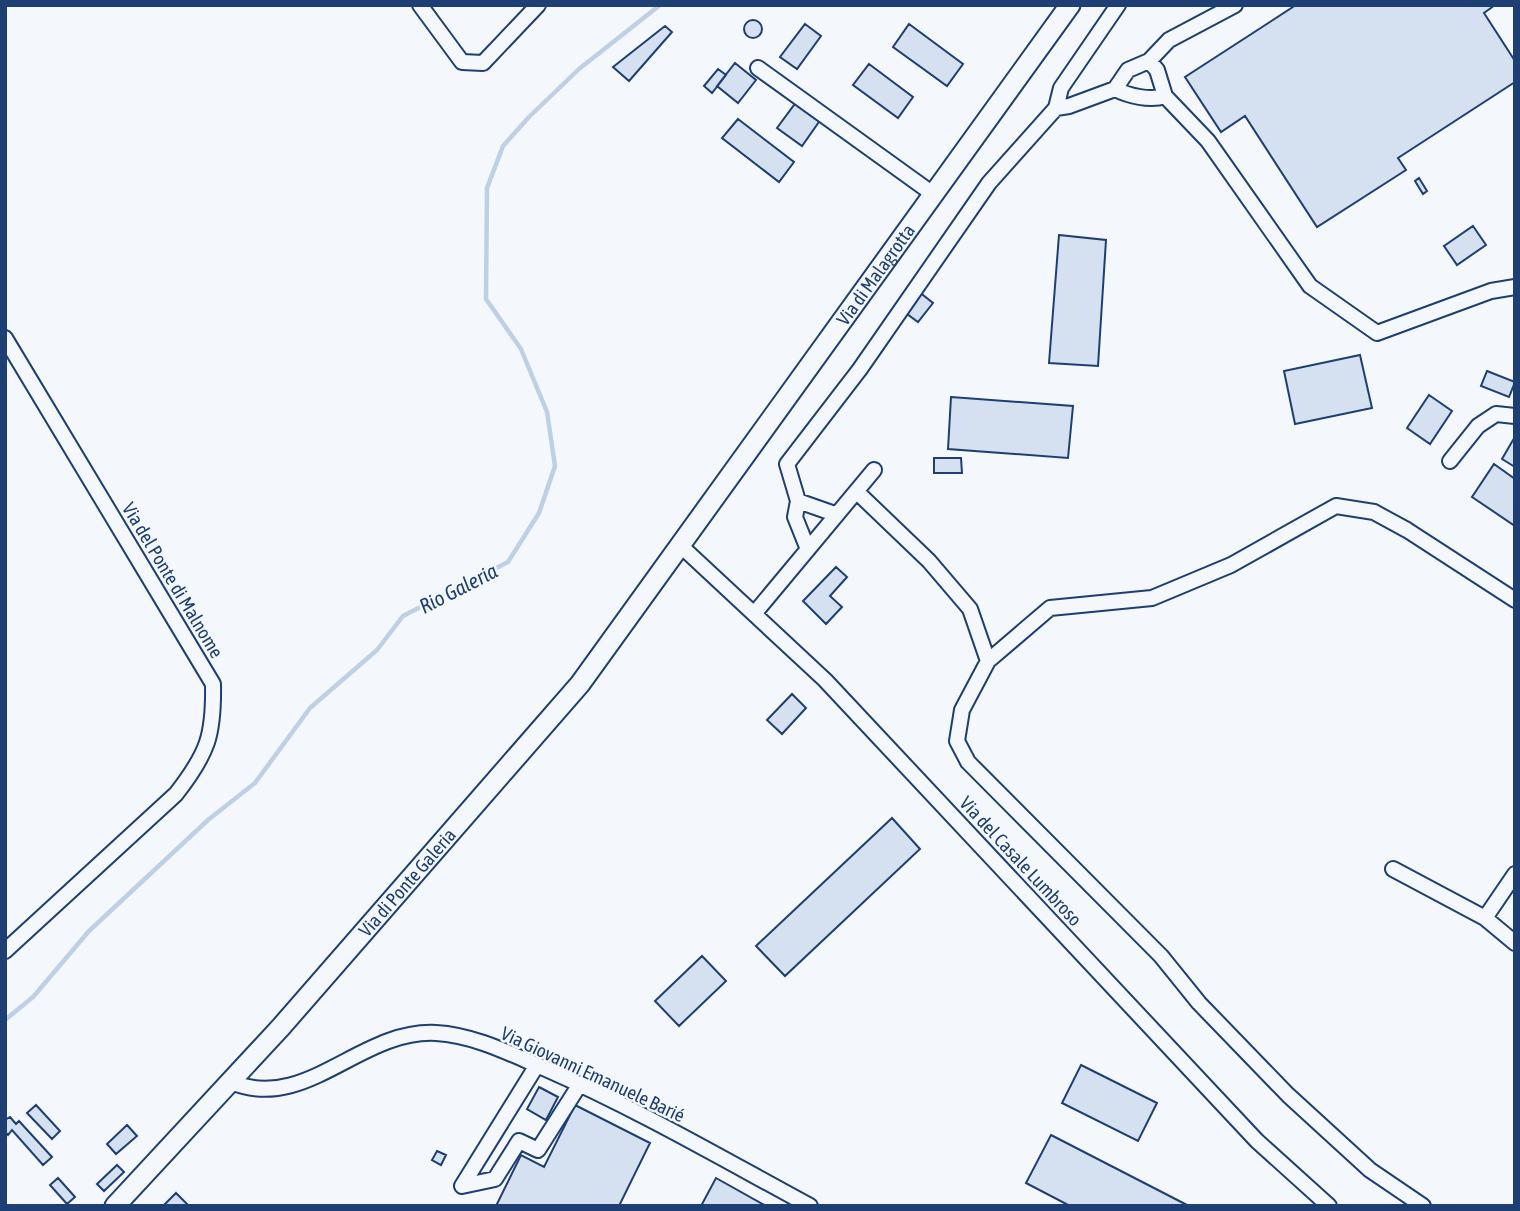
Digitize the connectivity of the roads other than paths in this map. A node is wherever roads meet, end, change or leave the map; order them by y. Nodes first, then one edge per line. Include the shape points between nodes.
1 (420, 5) edge
2 (538, 5) edge
3 (1070, 5) edge
4 (1118, 5) edge
5 (1235, 5) edge
6 (1149, 61) junction
7 (758, 68) dead end
8 (1115, 89) junction
9 (1165, 96) junction
10 (1056, 108) junction
11 (933, 194) junction
12 (1515, 287) edge
13 (5, 338) edge
14 (1515, 416) edge
15 (1450, 461) dead end
16 (874, 470) dead end
17 (857, 492) junction
18 (798, 501) junction
19 (835, 514) junction
20 (681, 546) junction
21 (807, 547) junction
22 (1515, 600) edge
23 (754, 614) junction
24 (988, 661) junction
25 (1394, 869) dead end
26 (1515, 874) edge
27 (1485, 918) junction
28 (1515, 943) edge
29 (5, 951) edge
30 (537, 1065) junction
31 (231, 1082) junction
32 (580, 1084) junction
33 (116, 1206) edge
34 (810, 1206) edge
35 (1329, 1206) edge
36 (1423, 1206) edge

1 - 2 street via 462,62 483,63
3 - 11 main road, Via di Malagrotta
4 - 10 street via 1061,88
5 - 6 street via 1169,40
6 - 8 street via 1128,70
6 - 9 street via 1157,70
7 - 11 street
8 - 9 street via 1158,99
8 - 10 street
9 - 12 street via 1208,141 1310,286 1377,333 1491,291
10 - 18 street via 989,183 788,464
11 - 20 main road, Via di Malagrotta
13 - 29 street, Via del Ponte di Malnome via 213,684 214,724 198,766 176,793
14 - 15 street via 1496,414 1478,426
16 - 17 street
17 - 19 street
17 - 24 street via 929,561 970,610
18 - 19 street
18 - 21 street via 795,517
19 - 21 street
20 - 23 street, Via del Casale Lumbroso
20 - 31 main road, Via di Ponte Galeria via 580,684
21 - 23 street
22 - 24 street via 1374,512 1336,506 1231,565 1152,598 1050,608
23 - 35 street, Via del Casale Lumbroso via 848,705 1257,1141
24 - 36 street via 962,710 957,741 968,762 1161,956 1287,1095 1370,1170
25 - 27 street
26 - 27 street
27 - 28 street
30 - 31 street, Via Giovanni Emanuele Barié via 481,1042 424,1033 373,1045 317,1076 290,1085 263,1089
30 - 32 street, Via Giovanni Emanuele Barié
30 - 32 street via 462,1186 495,1179 519,1141 538,1150
31 - 33 main road, Via di Ponte Galeria
32 - 34 street, Via Giovanni Emanuele Barié

